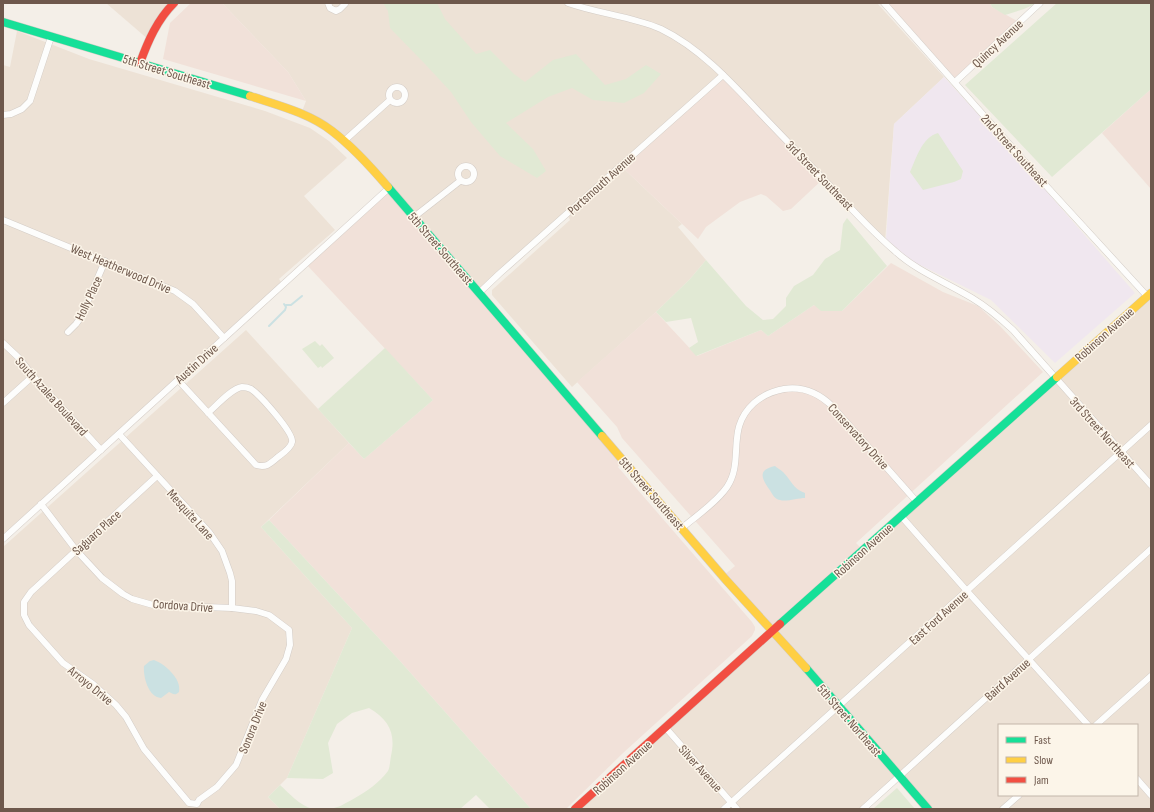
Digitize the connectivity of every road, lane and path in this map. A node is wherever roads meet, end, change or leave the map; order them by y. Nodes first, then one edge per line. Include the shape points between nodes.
1 (174, 3) edge
2 (328, 3) edge
3 (345, 3) edge
4 (568, 3) edge
5 (884, 3) edge
6 (1040, 3) edge
7 (3, 22) edge
8 (51, 37) junction
9 (140, 63) junction
10 (723, 75) junction
11 (955, 82) junction
12 (390, 100) dead end
13 (3, 115) edge
14 (344, 141) junction
15 (460, 181) dead end
16 (389, 188) junction
17 (414, 217) junction
18 (3, 220) edge
19 (104, 261) junction
20 (480, 292) junction
21 (1149, 295) edge
22 (68, 332) dead end
23 (224, 338) junction
24 (3, 343) edge
25 (33, 376) junction
26 (1055, 378) junction
27 (178, 380) junction
28 (3, 404) edge
29 (208, 413) junction
30 (1151, 425) edge
31 (119, 434) junction
32 (101, 450) junction
33 (1121, 452) junction
34 (158, 476) junction
35 (1151, 485) edge
36 (917, 502) junction
37 (41, 504) junction
38 (901, 516) junction
39 (682, 528) junction
40 (3, 538) edge
41 (1151, 549) edge
42 (76, 550) junction
43 (36, 587) joint
44 (967, 591) junction
45 (232, 608) junction
46 (289, 630) joint
47 (772, 631) junction
48 (1029, 659) junction
49 (1151, 676) edge
50 (839, 707) junction
51 (1087, 724) edge
52 (1097, 724) edge
53 (665, 727) junction
54 (899, 776) junction
55 (1138, 780) edge
56 (1151, 795) edge
57 (1017, 796) edge
58 (732, 802) junction
59 (189, 803) joint
60 (575, 809) edge
61 (724, 809) edge
62 (737, 809) edge
63 (863, 809) edge
64 (928, 809) edge
65 (1003, 809) edge

1 - 9 main road via 166,10 152,32
2 - 3 street via 330,8 336,11
4 - 10 street, 3rd Street Southeast via 636,20 662,30 677,38
5 - 11 street, 2nd Street Southeast
6 - 11 street, Quincy Avenue
7 - 8 main road, 5th Street Southeast
8 - 9 main road, 5th Street Southeast
8 - 13 street via 30,101 22,109
9 - 14 main road, 5th Street Southeast via 298,112 320,123
10 - 20 street, Portsmouth Avenue
10 - 26 street, 3rd Street Southeast via 894,251 919,269 991,310 1013,330
11 - 21 street, 2nd Street Southeast
12 - 14 street
14 - 16 main road, 5th Street Southeast
15 - 17 street
16 - 17 main road, 5th Street Southeast
16 - 23 street, Austin Drive
17 - 20 main road, 5th Street Southeast
18 - 19 street, West Heatherwood Drive
19 - 22 street, Holly Place via 81,317
19 - 23 street, West Heatherwood Drive via 180,294 193,304
20 - 39 main road, 5th Street Southeast
21 - 26 main road, Robinson Avenue
23 - 27 street, Austin Drive
24 - 25 street, South Azalea Boulevard
25 - 28 street
25 - 32 street, South Azalea Boulevard
26 - 33 street, 3rd Street Northeast
26 - 36 main road, Robinson Avenue
27 - 29 street
27 - 31 street, Austin Drive
29 - 29 street via 256,465 269,465 290,447 292,442 292,435 281,420 250,388 242,387 234,391
30 - 33 street, East Ford Avenue
31 - 32 street, Austin Drive
31 - 34 street, Mesquite Lane
32 - 37 street, Austin Drive
33 - 35 street, 3rd Street Northeast
33 - 44 street, East Ford Avenue
34 - 42 street, Saguaro Place
34 - 45 street, Mesquite Lane via 208,532 222,552 232,581
36 - 38 main road, Robinson Avenue
36 - 39 street, Conservatory Drive via 825,399 815,392 790,388 766,394 743,416 738,426 734,467 727,487
37 - 40 street, Austin Drive
37 - 42 street, Cordova Drive
38 - 44 street
38 - 47 main road, Robinson Avenue
39 - 47 main road, 5th Street Southeast
41 - 48 street, Baird Avenue
42 - 43 street, Saguaro Place
42 - 45 street, Cordova Drive via 102,578 132,599 153,605
43 - 59 street, Arroyo Drive via 24,602 24,615 28,625 63,663 93,684 116,705 144,749
44 - 48 street
44 - 50 street, East Ford Avenue
45 - 46 street, Cordova Drive via 262,612
46 - 59 street, Sonora Drive via 290,645 286,659 262,700 236,765 217,787 197,804
47 - 50 main road, 5th Street Northeast
47 - 53 main road, Robinson Avenue
48 - 51 street
48 - 54 street, Baird Avenue
49 - 52 street
50 - 54 main road, 5th Street Northeast
50 - 58 street, East Ford Avenue
53 - 58 street, Silver Avenue
53 - 60 main road, Robinson Avenue
54 - 63 street, Baird Avenue
54 - 64 main road, 5th Street Northeast
55 - 56 street
57 - 65 street
58 - 61 street, East Ford Avenue
58 - 62 street, Silver Avenue

